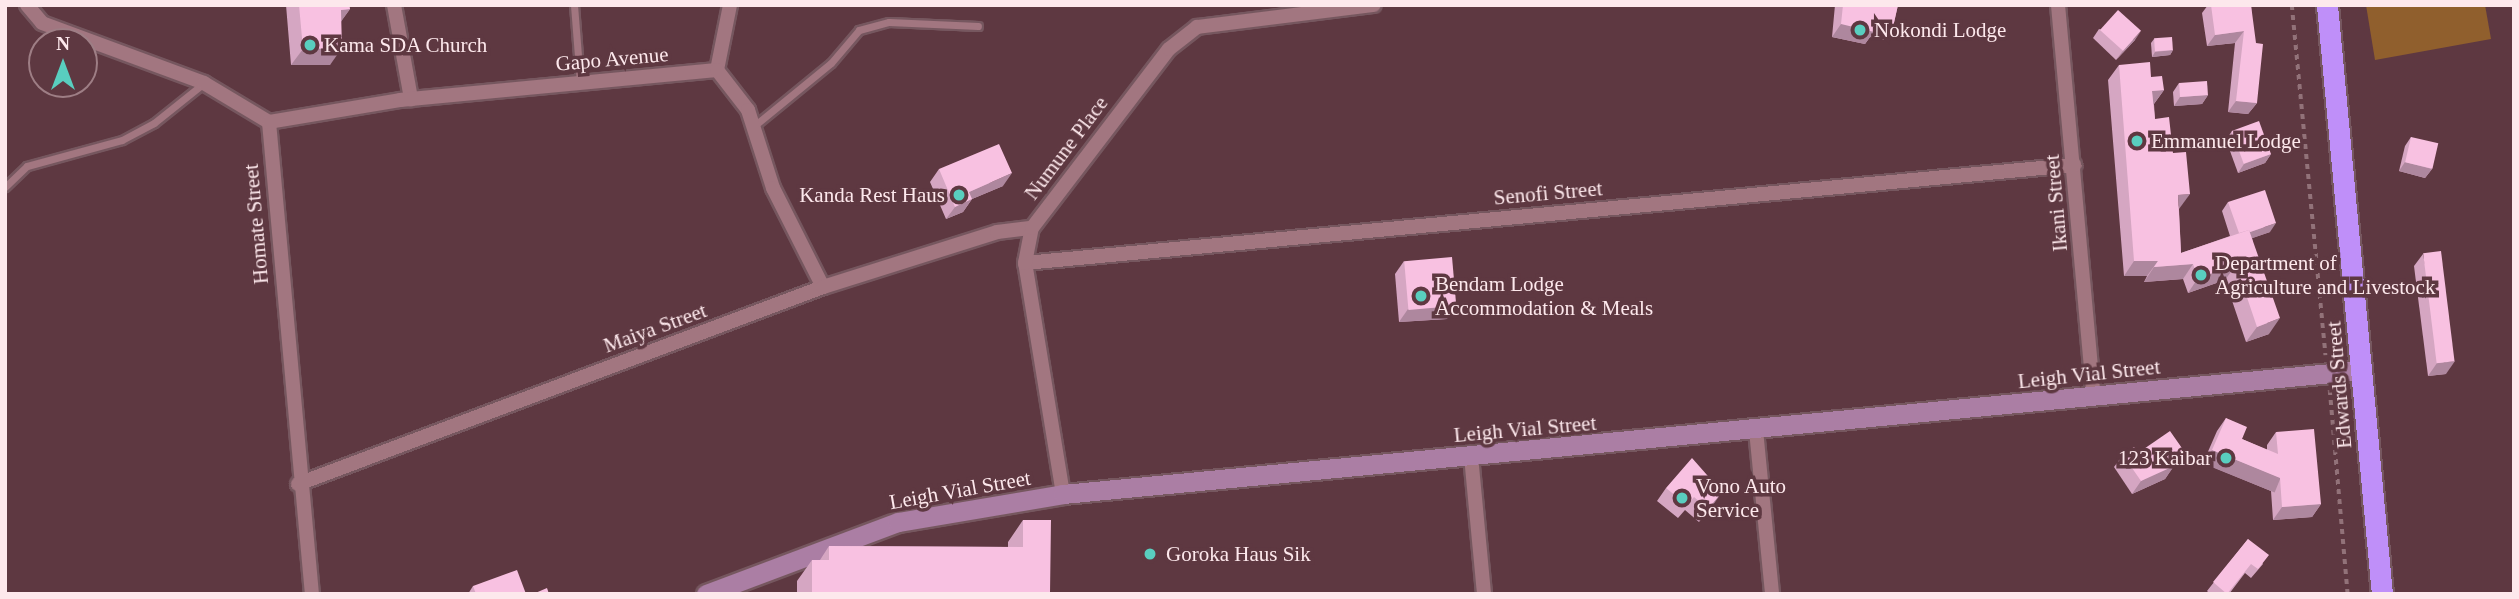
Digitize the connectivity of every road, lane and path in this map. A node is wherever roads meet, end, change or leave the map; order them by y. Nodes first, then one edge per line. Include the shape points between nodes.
1 (27, 5) edge
2 (394, 5) edge
3 (574, 5) edge
4 (730, 5) edge
5 (1374, 5) edge
6 (2058, 5) edge
7 (2292, 5) edge
8 (2327, 5) edge
9 (978, 26) dead end
10 (717, 70) junction
11 (204, 83) junction
12 (580, 83) junction
13 (411, 99) junction
14 (269, 122) junction
15 (753, 126) junction
16 (2074, 165) junction
17 (5, 187) edge
18 (1032, 228) junction
19 (1025, 263) junction
20 (824, 288) junction
21 (2362, 370) junction
22 (2328, 374) junction
23 (2094, 397) junction
24 (1756, 430) junction
25 (1471, 456) junction
26 (298, 484) junction
27 (1063, 494) junction
28 (312, 594) edge
29 (706, 594) edge
30 (1484, 594) edge
31 (1772, 594) edge
32 (2348, 594) edge
33 (2382, 594) edge

1 - 11 street via 42,23
2 - 13 street
3 - 12 lane
4 - 10 street
5 - 18 street, Numune Place via 1197,27 1169,49
6 - 16 street, Ikani Street
7 - 22 path
8 - 21 highway, Edwards Street
9 - 15 lane via 889,22 859,30 831,63
10 - 12 street, Gapo Avenue
10 - 15 street
11 - 14 street
11 - 17 lane via 154,123 122,140 27,166
12 - 13 street, Gapo Avenue
13 - 14 street, Gapo Avenue
14 - 26 street, Homate Street
15 - 20 street via 773,188
16 - 19 street, Senofi Street
16 - 23 street, Ikani Street
18 - 19 street, Numune Place
18 - 20 street, Maiya Street via 997,232
19 - 27 street, Numune Place
20 - 26 street, Maiya Street
21 - 22 street, Leigh Vial Street
21 - 33 highway, Edwards Street
22 - 23 street, Leigh Vial Street
22 - 32 path
23 - 24 street, Leigh Vial Street
24 - 25 street, Leigh Vial Street
24 - 31 street
25 - 27 street, Leigh Vial Street
25 - 30 street
26 - 28 street, Homate Street
27 - 29 street, Leigh Vial Street via 898,522

